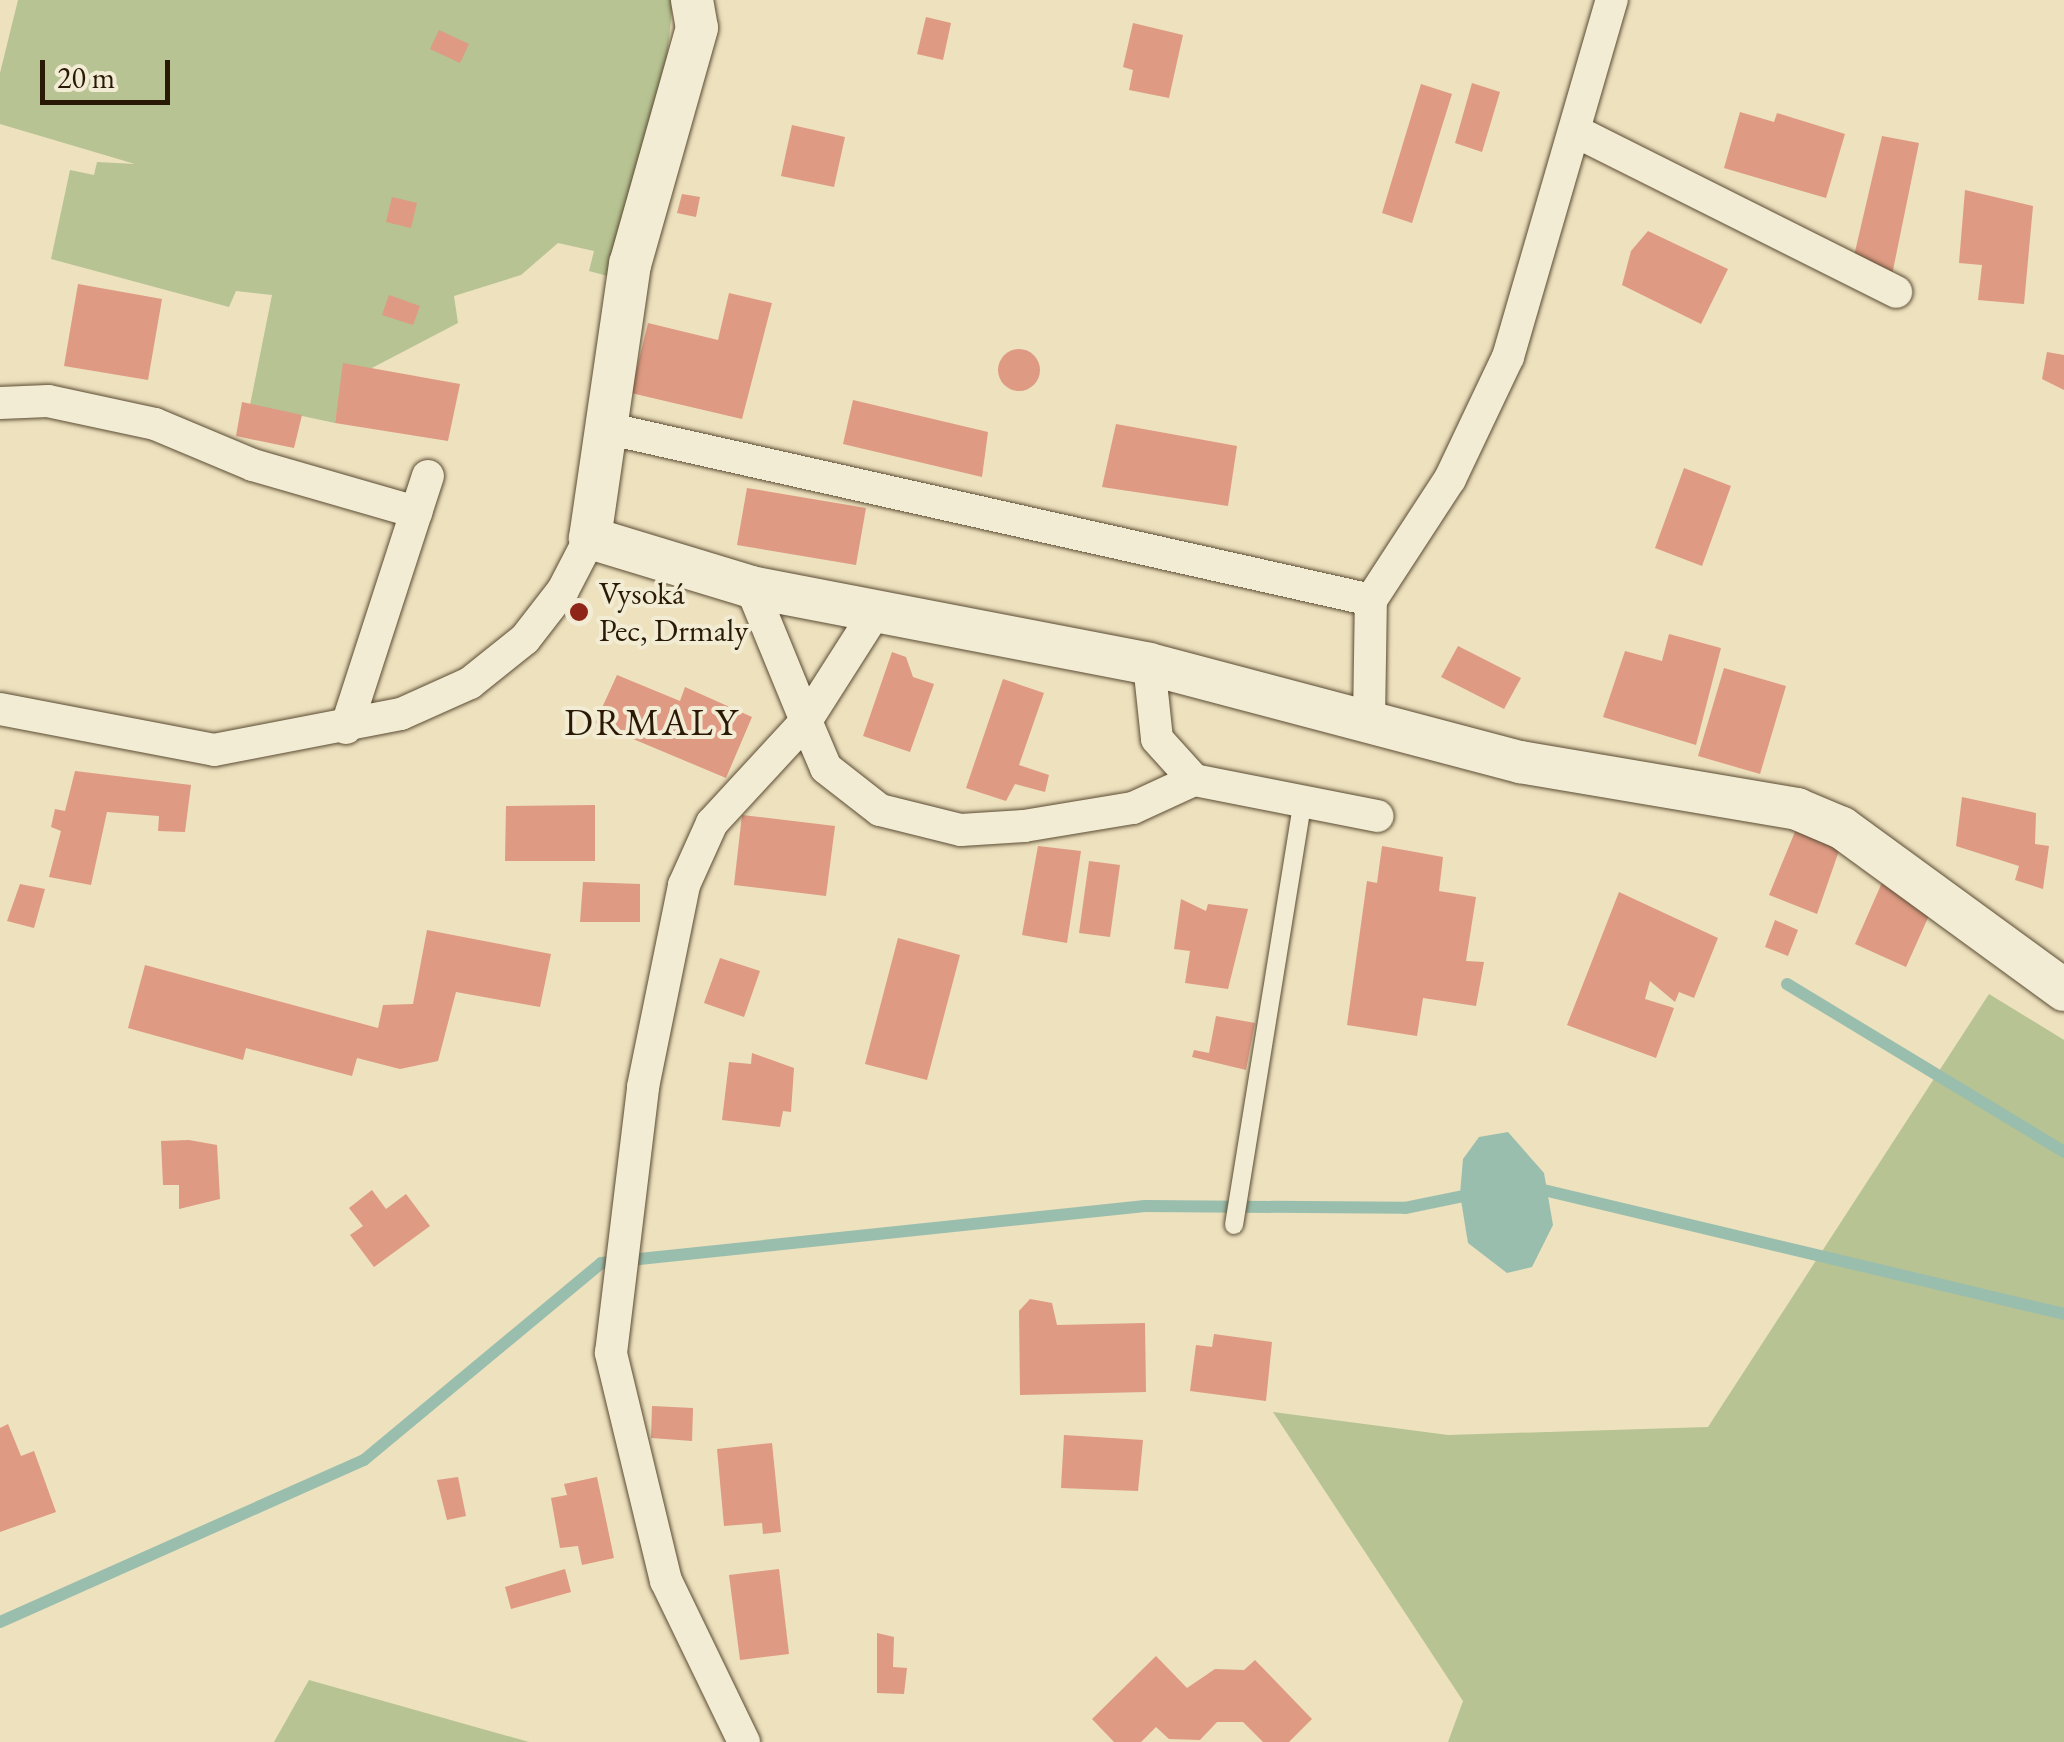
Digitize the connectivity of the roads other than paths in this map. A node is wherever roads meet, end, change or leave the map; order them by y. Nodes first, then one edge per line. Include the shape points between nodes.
1 (692, 0) edge
2 (1612, 0) edge
3 (1577, 132) junction
4 (1896, 292) dead end
5 (0, 403) edge
6 (610, 429) junction
7 (428, 476) dead end
8 (416, 512) junction
9 (590, 538) junction
10 (750, 586) junction
11 (1371, 600) junction
12 (876, 611) junction
13 (1149, 664) junction
14 (0, 709) edge
15 (806, 721) junction
16 (1369, 721) junction
17 (346, 728) junction
18 (1194, 780) junction
19 (1302, 804) junction
20 (1377, 816) dead end
21 (2064, 990) edge
22 (1234, 1225) dead end
23 (744, 1742) edge

1 - 6 street via 697,28 630,264
2 - 3 street
3 - 4 street
3 - 11 street via 1508,357 1450,480
5 - 8 street via 48,400 155,424 253,465
6 - 9 street
6 - 11 street
7 - 8 street
8 - 17 street
9 - 10 street
9 - 17 street via 564,590 501,661 436,701
10 - 12 street
10 - 15 street
11 - 16 street
12 - 13 street
12 - 15 street
13 - 16 street
13 - 18 street via 1156,739
14 - 17 street via 214,750
15 - 18 street via 826,768 880,810 961,830 1132,808
15 - 23 street via 712,823 684,885 643,1087 611,1353 638,1487 666,1581
16 - 21 street via 1520,762 1798,809 1842,828
18 - 19 street
19 - 20 street
19 - 22 lane

